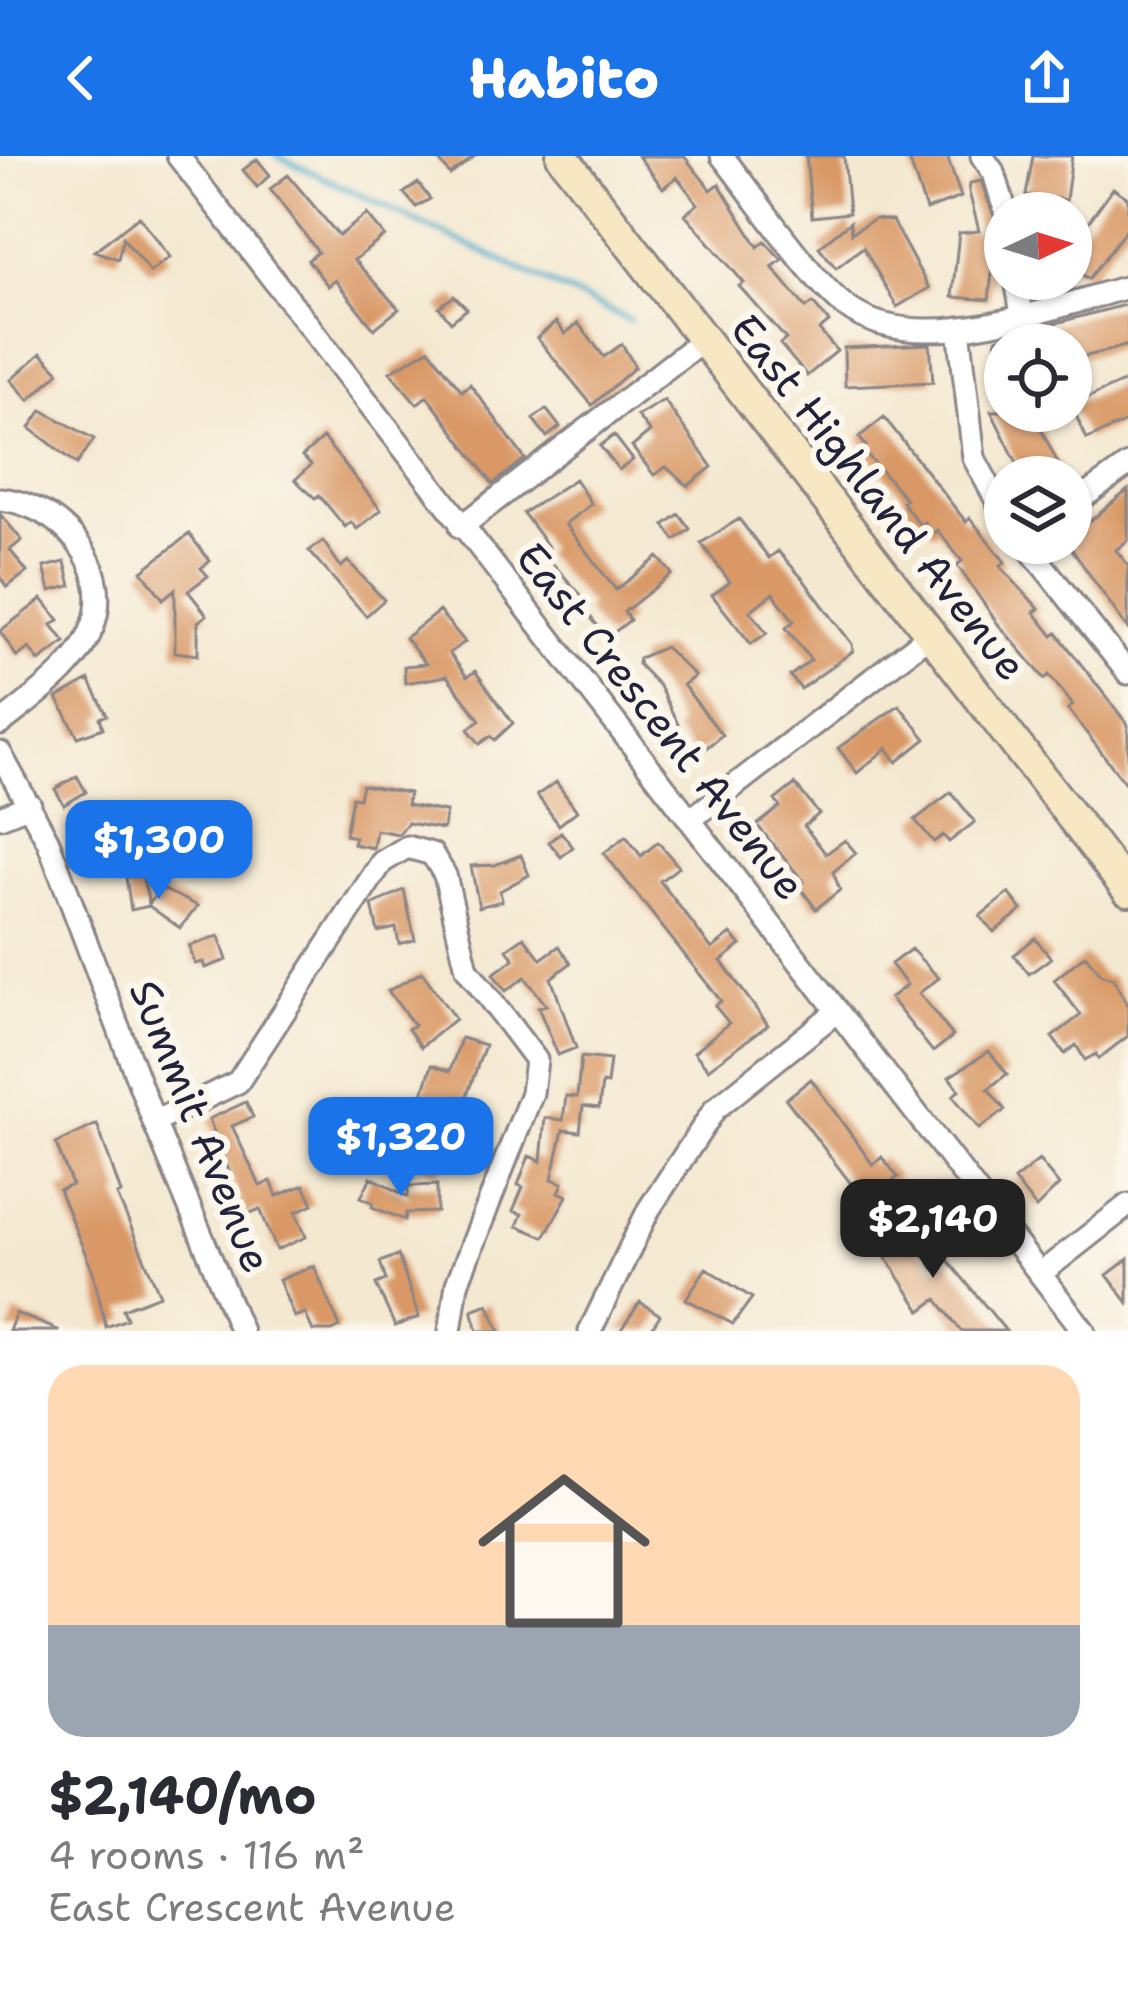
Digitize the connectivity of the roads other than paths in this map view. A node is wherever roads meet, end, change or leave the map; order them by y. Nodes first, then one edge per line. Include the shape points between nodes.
1 (178, 156) edge
2 (722, 156) edge
3 (982, 156) edge
4 (574, 160) edge
5 (1000, 192) edge
6 (1128, 287) edge
7 (1020, 300) edge
8 (1022, 315) junction
9 (959, 328) junction
10 (704, 339) junction
11 (1128, 465) edge
12 (984, 477) edge
13 (1092, 491) edge
14 (0, 499) edge
15 (461, 527) junction
16 (1042, 564) edge
17 (932, 633) junction
18 (1128, 673) edge
19 (0, 724) edge
20 (0, 753) edge
21 (30, 806) junction
22 (0, 817) edge
23 (690, 820) junction
24 (1128, 890) edge
25 (836, 1012) junction
26 (154, 1122) junction
27 (1128, 1205) edge
28 (1040, 1274) junction
29 (241, 1331) edge
30 (450, 1331) edge
31 (590, 1331) edge
32 (1084, 1331) edge

1 - 15 street, East Crescent Avenue
2 - 9 street via 842,303 892,327
3 - 5 street
4 - 10 street, East Highland Avenue
6 - 8 street
7 - 8 street
8 - 9 street
9 - 12 street via 974,458
10 - 15 street
10 - 17 street, East Highland Avenue
11 - 13 street
14 - 19 street via 37,507 68,529 86,557 96,604 66,667
15 - 23 street, East Crescent Avenue
16 - 18 street
17 - 23 street
17 - 24 street, East Highland Avenue
20 - 21 street, Summit Avenue
21 - 22 street
21 - 26 street, Summit Avenue
23 - 25 street, East Crescent Avenue
25 - 28 street, East Crescent Avenue
25 - 31 street via 715,1108 649,1209
26 - 29 street, Summit Avenue
26 - 30 street via 238,1082 382,862 406,847 432,854 445,875 466,969 536,1060 532,1093 457,1284
27 - 28 street
28 - 32 street, East Crescent Avenue

